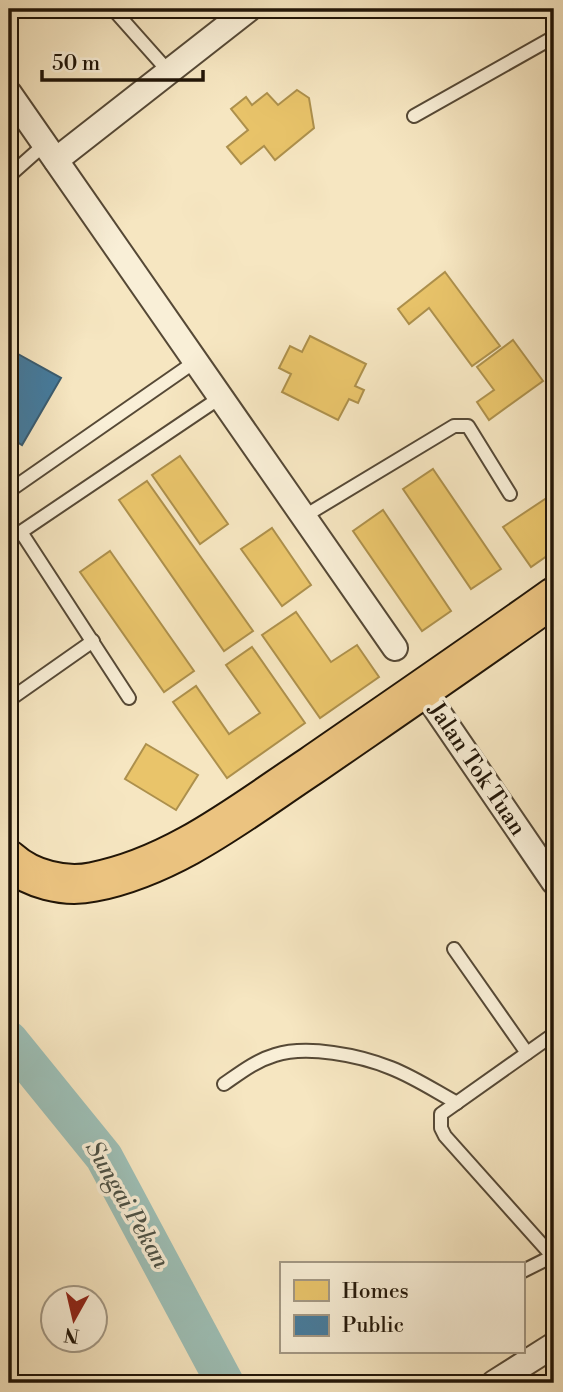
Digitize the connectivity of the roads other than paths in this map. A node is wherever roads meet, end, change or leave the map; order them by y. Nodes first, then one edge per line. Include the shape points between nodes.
1 (113, 9) edge
2 (249, 9) edge
3 (554, 37) edge
4 (169, 72) junction
5 (9, 93) edge
6 (414, 116) dead end
7 (50, 152) junction
8 (9, 176) edge
9 (196, 361) junction
10 (221, 397) junction
11 (9, 491) edge
12 (510, 494) dead end
13 (303, 517) junction
14 (21, 532) junction
15 (9, 540) edge
16 (554, 597) edge
17 (93, 641) junction
18 (395, 648) dead end
19 (423, 690) junction
20 (130, 698) dead end
21 (9, 700) edge
22 (9, 860) edge
23 (554, 882) edge
24 (454, 949) dead end
25 (554, 1034) edge
26 (527, 1054) junction
27 (224, 1084) dead end
28 (457, 1102) junction
29 (553, 1257) edge
30 (524, 1271) edge
31 (554, 1345) edge
32 (494, 1383) edge

1 - 4 lane
2 - 4 street
3 - 6 lane
4 - 7 street
5 - 7 street
7 - 8 lane
7 - 9 street
9 - 10 street
9 - 11 lane
10 - 13 street
10 - 14 lane
12 - 13 lane via 468,426 454,425
13 - 18 street
14 - 15 lane
14 - 17 lane
16 - 19 highway
17 - 20 lane
17 - 21 lane
19 - 22 highway via 203,838 145,866 92,883 54,883
19 - 23 street, Jalan Tok Tuan
24 - 26 lane
25 - 26 lane
26 - 28 lane
27 - 28 lane via 248,1066 276,1054 310,1051 347,1055 391,1068
28 - 29 lane via 441,1114 445,1136
29 - 30 lane
31 - 32 street

